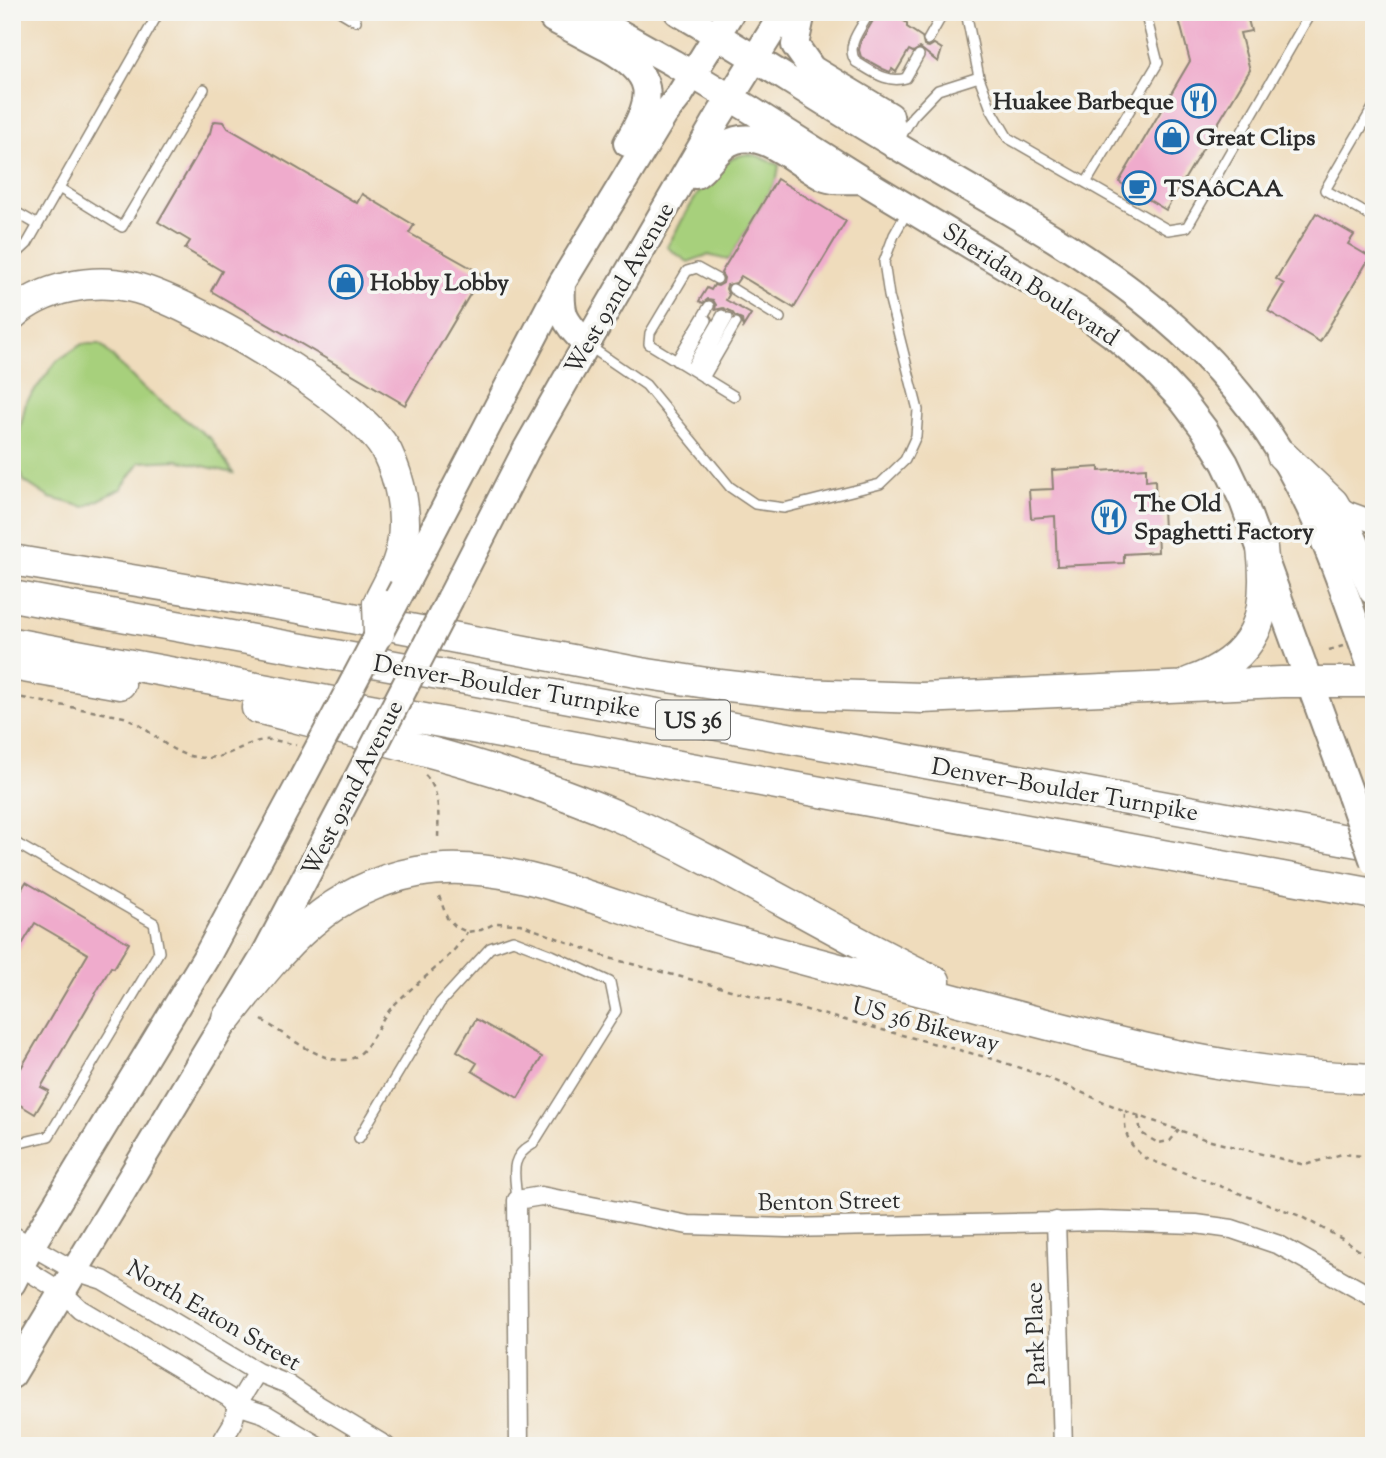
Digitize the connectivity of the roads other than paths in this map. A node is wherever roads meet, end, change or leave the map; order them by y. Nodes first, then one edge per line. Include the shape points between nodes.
1 (159, 12) edge
2 (341, 12) edge
3 (549, 12) edge
4 (582, 12) edge
5 (678, 12) edge
6 (731, 12) edge
7 (784, 12) edge
8 (802, 12) edge
9 (870, 12) edge
10 (967, 12) edge
11 (1145, 12) edge
12 (1311, 12) edge
13 (942, 17) dead end
14 (356, 21) dead end
15 (717, 35) junction
16 (928, 40) dead end
17 (919, 55) dead end
18 (755, 59) junction
19 (692, 74) junction
20 (979, 77) junction
21 (204, 89) dead end
22 (731, 97) junction
23 (1374, 106) edge
24 (895, 146) junction
25 (862, 180) junction
26 (1086, 183) junction
27 (59, 188) junction
28 (677, 188) junction
29 (611, 202) junction
30 (910, 207) junction
31 (12, 210) edge
32 (1374, 218) edge
33 (38, 225) junction
34 (12, 258) edge
35 (717, 279) dead end
36 (562, 282) junction
37 (740, 294) junction
38 (722, 314) junction
39 (12, 315) edge
40 (780, 318) dead end
41 (587, 345) junction
42 (690, 369) junction
43 (734, 396) dead end
44 (1282, 455) junction
45 (1333, 503) junction
46 (1374, 522) edge
47 (12, 538) edge
48 (1262, 548) junction
49 (12, 560) edge
50 (66, 567) junction
51 (1374, 590) edge
52 (12, 596) edge
53 (387, 608) junction
54 (12, 613) edge
55 (12, 643) edge
56 (12, 665) edge
57 (1374, 675) edge
58 (1309, 681) junction
59 (1374, 682) edge
60 (1176, 687) junction
61 (257, 708) junction
62 (13, 844) edge
63 (1374, 845) edge
64 (1374, 862) edge
65 (1374, 894) edge
66 (1374, 910) edge
67 (227, 1018) junction
68 (1073, 1031) junction
69 (1374, 1079) edge
70 (12, 1138) edge
71 (359, 1138) dead end
72 (517, 1200) junction
73 (1056, 1221) junction
74 (18, 1258) edge
75 (68, 1281) junction
76 (1374, 1298) edge
77 (257, 1372) junction
78 (12, 1375) edge
79 (237, 1405) junction
80 (219, 1446) edge
81 (318, 1446) edge
82 (386, 1446) edge
83 (519, 1446) edge
84 (1063, 1446) edge

1 - 27 lane
2 - 14 lane
3 - 29 main road via 553,19 629,60 646,84 640,121 605,178
4 - 19 main road, Sheridan Boulevard
5 - 15 main road, Sheridan Boulevard
6 - 15 main road, West 92nd Avenue
7 - 18 main road, West 92nd Avenue
8 - 24 main road via 795,45 805,62 890,116
9 - 17 lane via 852,46 856,62 898,80 906,78
10 - 20 lane
11 - 26 lane via 1158,63
12 - 26 lane via 1187,227 1168,230
13 - 16 lane
15 - 18 main road, Sheridan Boulevard
15 - 19 main road, West 92nd Avenue
18 - 22 main road, West 92nd Avenue
18 - 24 main road, Sheridan Boulevard
19 - 22 main road, Sheridan Boulevard
19 - 29 main road, West 92nd Avenue
20 - 24 lane via 938,90
20 - 26 lane via 1008,138
21 - 27 lane via 122,227
22 - 25 main road, Sheridan Boulevard
22 - 28 main road, West 92nd Avenue
23 - 32 lane via 1325,190
24 - 44 main road, Sheridan Boulevard via 1058,240 1146,301 1222,374
25 - 28 main road via 826,179 762,142 735,140
25 - 30 main road, Sheridan Boulevard
27 - 33 lane
28 - 41 main road, West 92nd Avenue
29 - 36 main road, West 92nd Avenue
30 - 41 lane via 884,262 918,410 916,436 905,460 880,484 784,508 755,504 730,487 646,385
30 - 48 main road, Sheridan Boulevard via 1080,312 1154,370 1205,429
31 - 33 lane
33 - 34 lane
35 - 42 lane via 697,268 687,271 650,333 649,344
36 - 41 main road via 561,309
36 - 53 main road, West 92nd Avenue
37 - 37 lane via 737,305
37 - 40 lane
38 - 42 lane
38 - 42 lane
38 - 42 lane
39 - 53 highway via 35,300 78,285 131,287 173,302 236,335 348,411 369,428 388,454 398,485 402,545
41 - 67 main road, West 92nd Avenue, bridge via 526,450 281,925
42 - 43 lane
44 - 45 highway
44 - 57 main road, Sheridan Boulevard via 1320,529
45 - 46 street
45 - 51 highway
47 - 50 highway
48 - 58 main road, Sheridan Boulevard
48 - 60 highway via 1264,604 1250,638 1224,665
49 - 50 highway
50 - 60 highway via 604,667 759,690 922,698
52 - 63 highway, Denver–Boulder Turnpike / US 36
53 - 74 main road, West 92nd Avenue, bridge via 302,781 208,954
54 - 64 highway
55 - 65 highway
56 - 61 highway
58 - 59 highway
58 - 60 highway
58 - 64 main road, Sheridan Boulevard, bridge
61 - 66 highway
61 - 68 highway via 458,760 589,804 718,865 935,981
62 - 70 lane via 154,923 159,952 49,1136 20,1143
67 - 68 highway via 280,952 331,906 401,875 475,869 528,879 668,923
67 - 75 main road, West 92nd Avenue
68 - 69 highway via 1270,1071
71 - 72 lane via 440,1003 490,948 513,940 552,955 610,982 616,1011 533,1144 516,1158
72 - 73 street, Benton Street via 541,1196 688,1225 787,1228
72 - 83 street
73 - 76 street, Benton Street via 1161,1221 1232,1229 1279,1245
73 - 84 street, Park Place
74 - 75 street, North Eaton Street
74 - 75 street, North Eaton Street
75 - 77 street, North Eaton Street via 106,1282
75 - 78 main road, West 92nd Avenue
75 - 79 street, North Eaton Street via 80,1309
77 - 79 street
77 - 82 street, North Eaton Street via 284,1382
79 - 80 street via 233,1423
79 - 81 street, North Eaton Street via 265,1414

